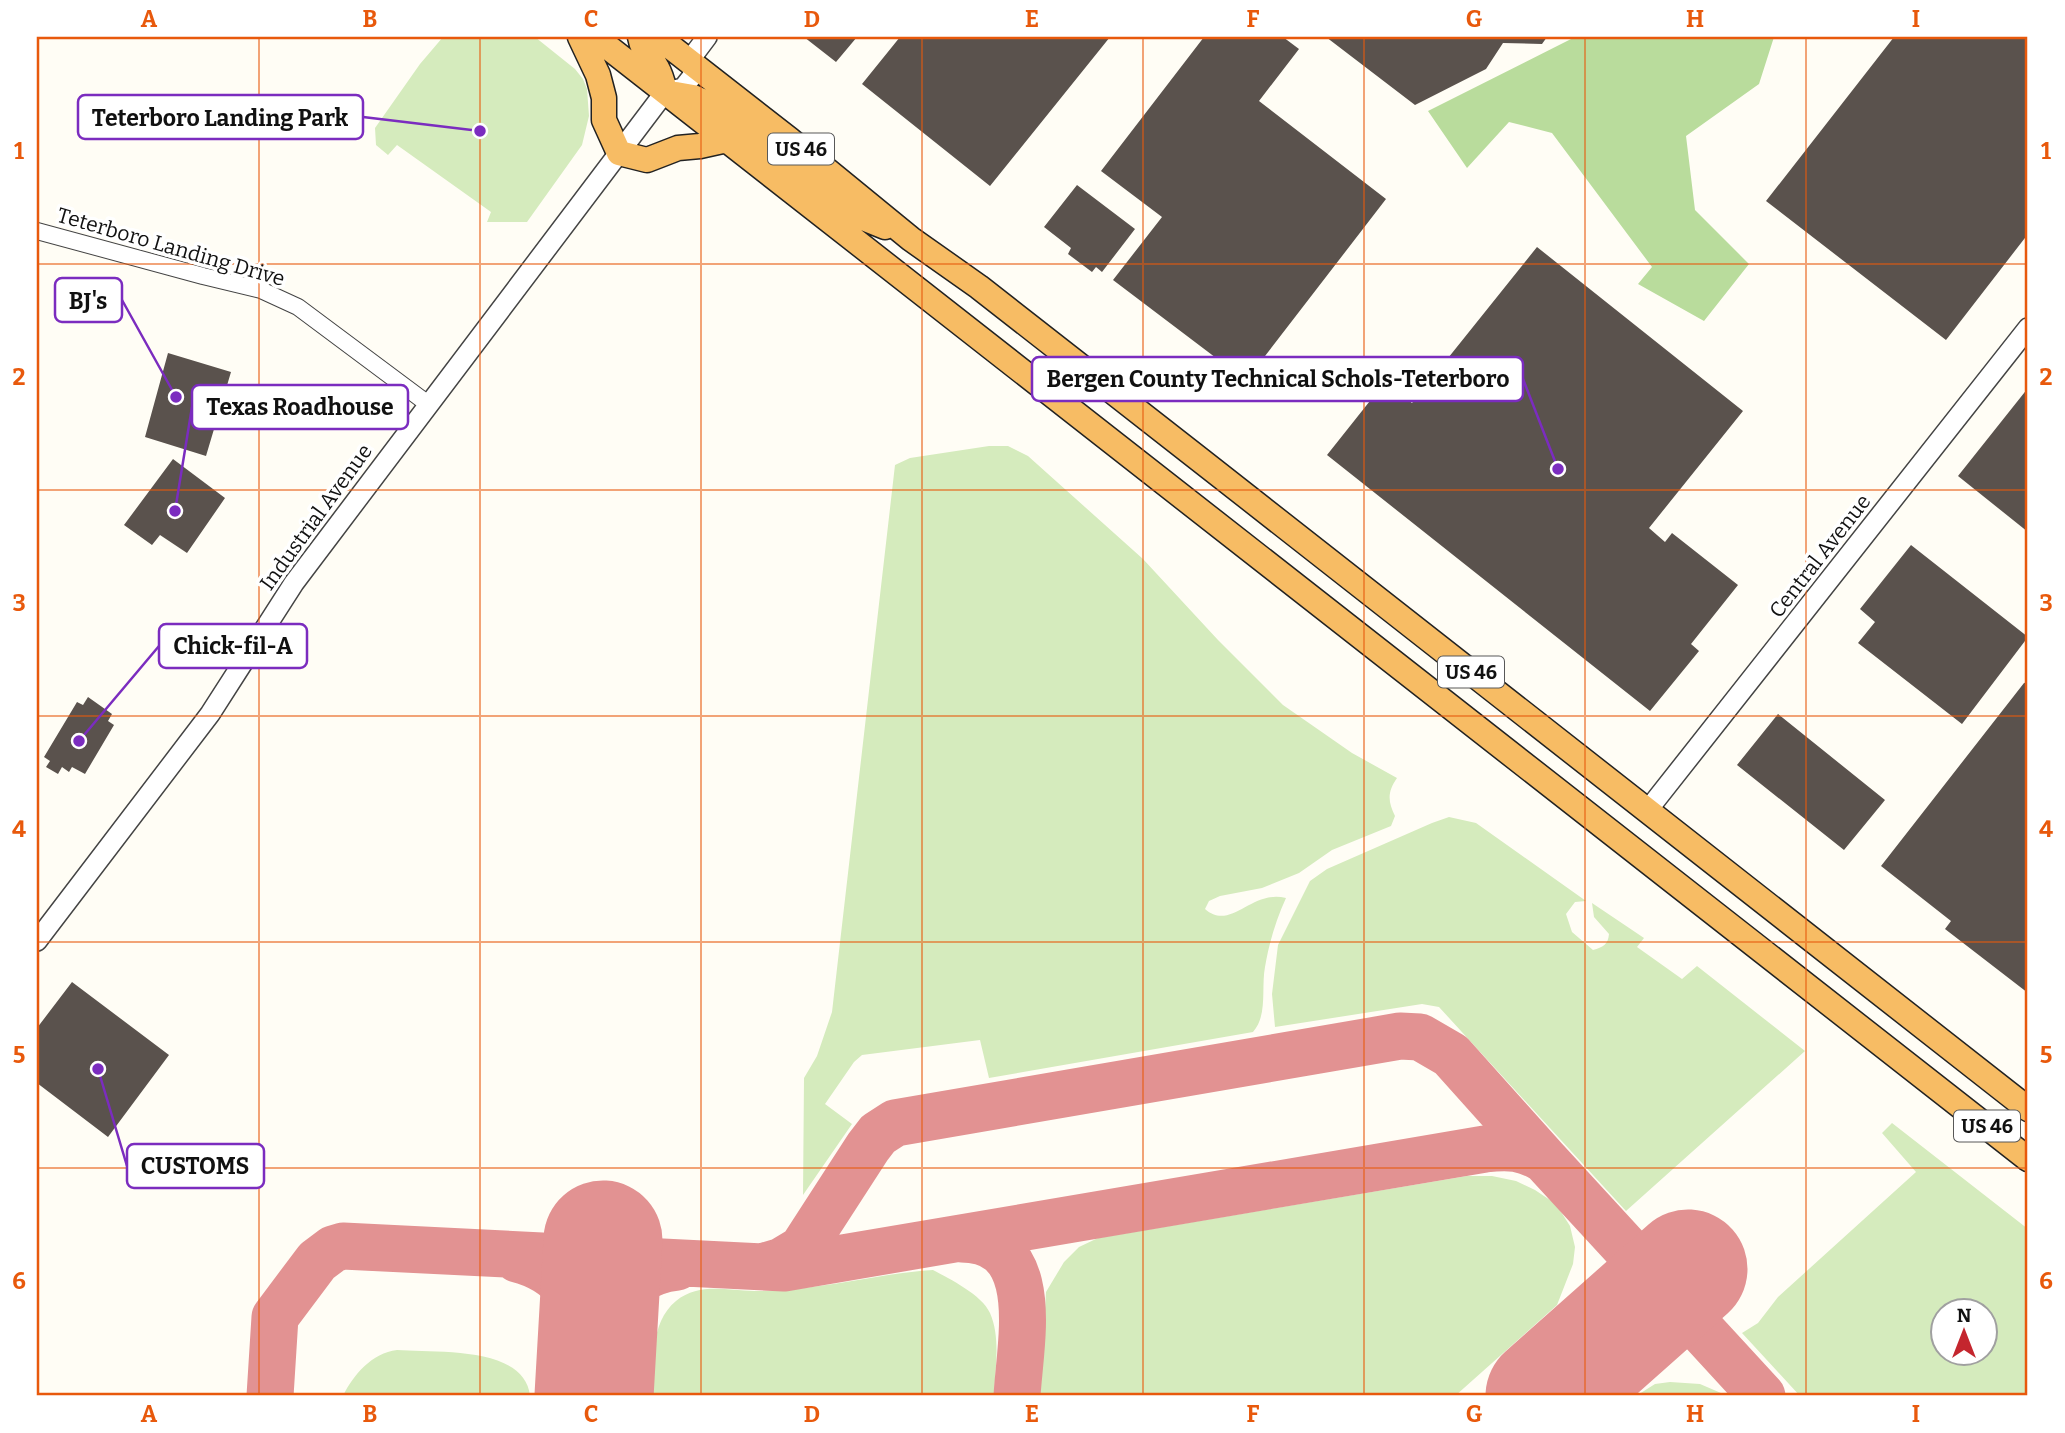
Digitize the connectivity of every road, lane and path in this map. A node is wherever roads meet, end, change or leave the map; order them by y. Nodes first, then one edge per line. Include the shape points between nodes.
1 (580, 37) edge
2 (595, 37) edge
3 (640, 37) edge
4 (657, 37) edge
5 (707, 37) edge
6 (689, 61) junction
7 (665, 92) junction
8 (727, 140) junction
9 (619, 153) junction
10 (37, 231) edge
11 (911, 239) junction
12 (2028, 328) edge
13 (428, 404) junction
14 (1647, 811) junction
15 (37, 941) edge
16 (1945, 1093) junction
17 (2028, 1109) edge
18 (2028, 1140) edge
19 (2028, 1159) edge

1 - 9 highway via 598,75 604,120
2 - 7 highway, US 46
3 - 7 highway via 642,49 659,70
4 - 6 highway, US 46
5 - 6 street
6 - 7 street via 694,74 683,88
6 - 11 highway, US 46
7 - 8 highway, US 46
7 - 9 street, Industrial Avenue
7 - 11 highway via 717,108 853,214
8 - 9 highway via 678,148 647,160
8 - 16 highway, US 46
9 - 13 street, Industrial Avenue
10 - 13 street, Teterboro Landing Drive via 261,290 298,307
11 - 14 highway, US 46 via 979,287
12 - 14 street, Central Avenue
13 - 15 street, Industrial Avenue via 294,583 196,733
14 - 17 highway, US 46
16 - 18 highway
16 - 19 highway, US 46

